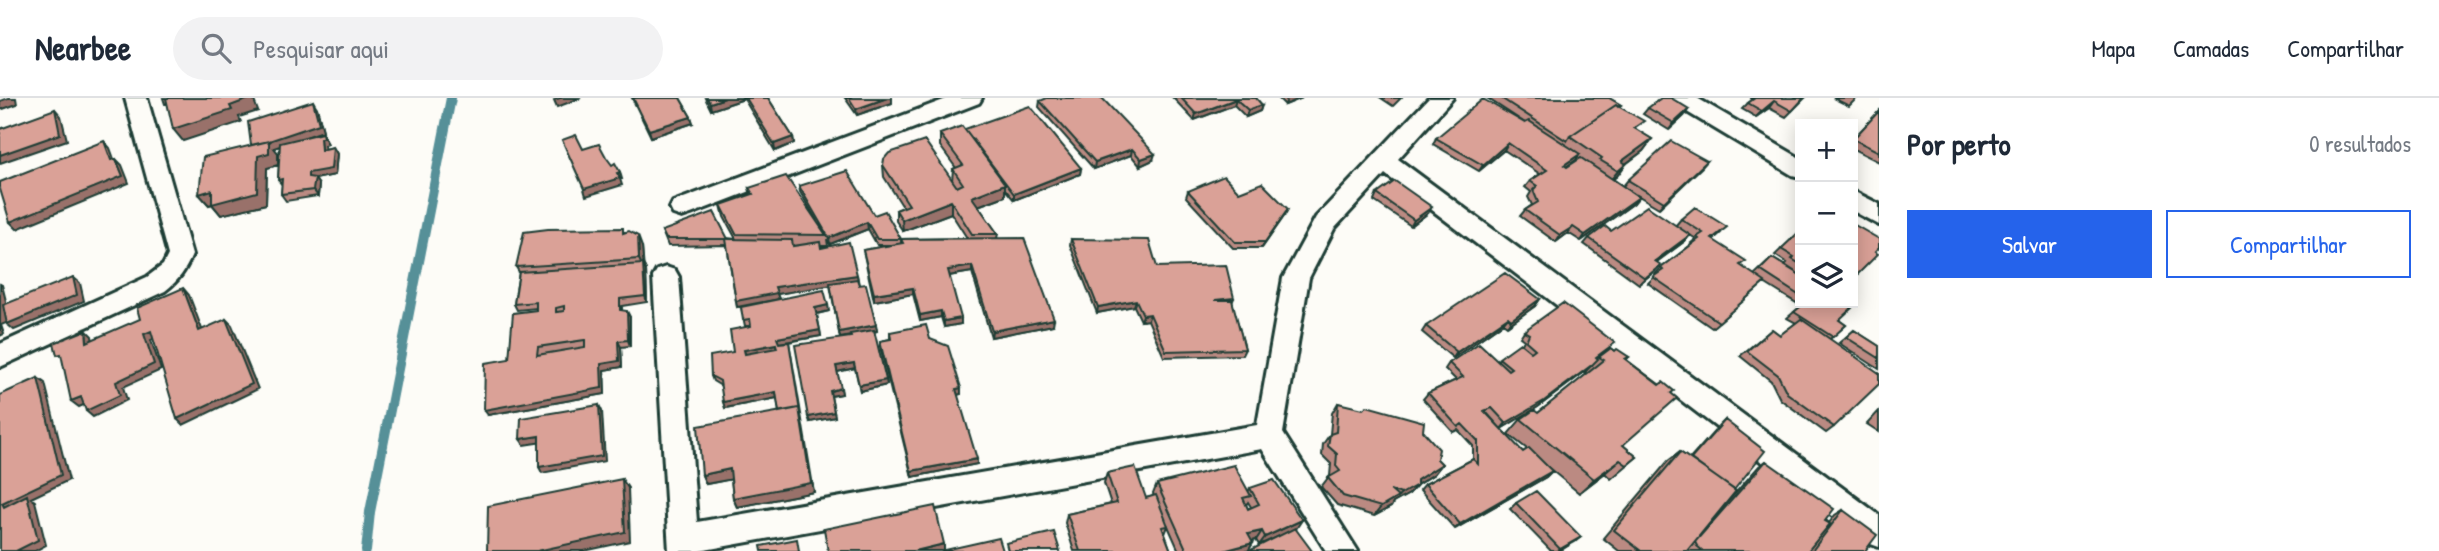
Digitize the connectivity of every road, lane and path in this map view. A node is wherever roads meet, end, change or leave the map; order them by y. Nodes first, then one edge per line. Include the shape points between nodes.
1 (136, 98) edge
2 (971, 98) edge
3 (1442, 98) edge
4 (1680, 98) edge
5 (1384, 161) junction
6 (1795, 166) edge
7 (1858, 203) edge
8 (682, 208) dead end
9 (1879, 216) edge
10 (666, 277) dead end
11 (0, 356) edge
12 (1269, 435) junction
13 (1879, 533) edge
14 (683, 545) edge
15 (1343, 551) edge

1 - 11 street via 180,254 172,272 156,284
2 - 8 street
3 - 5 street
4 - 6 street
5 - 12 street via 1325,223 1296,278
5 - 13 street
7 - 9 street
10 - 14 street
12 - 14 street
12 - 15 street

